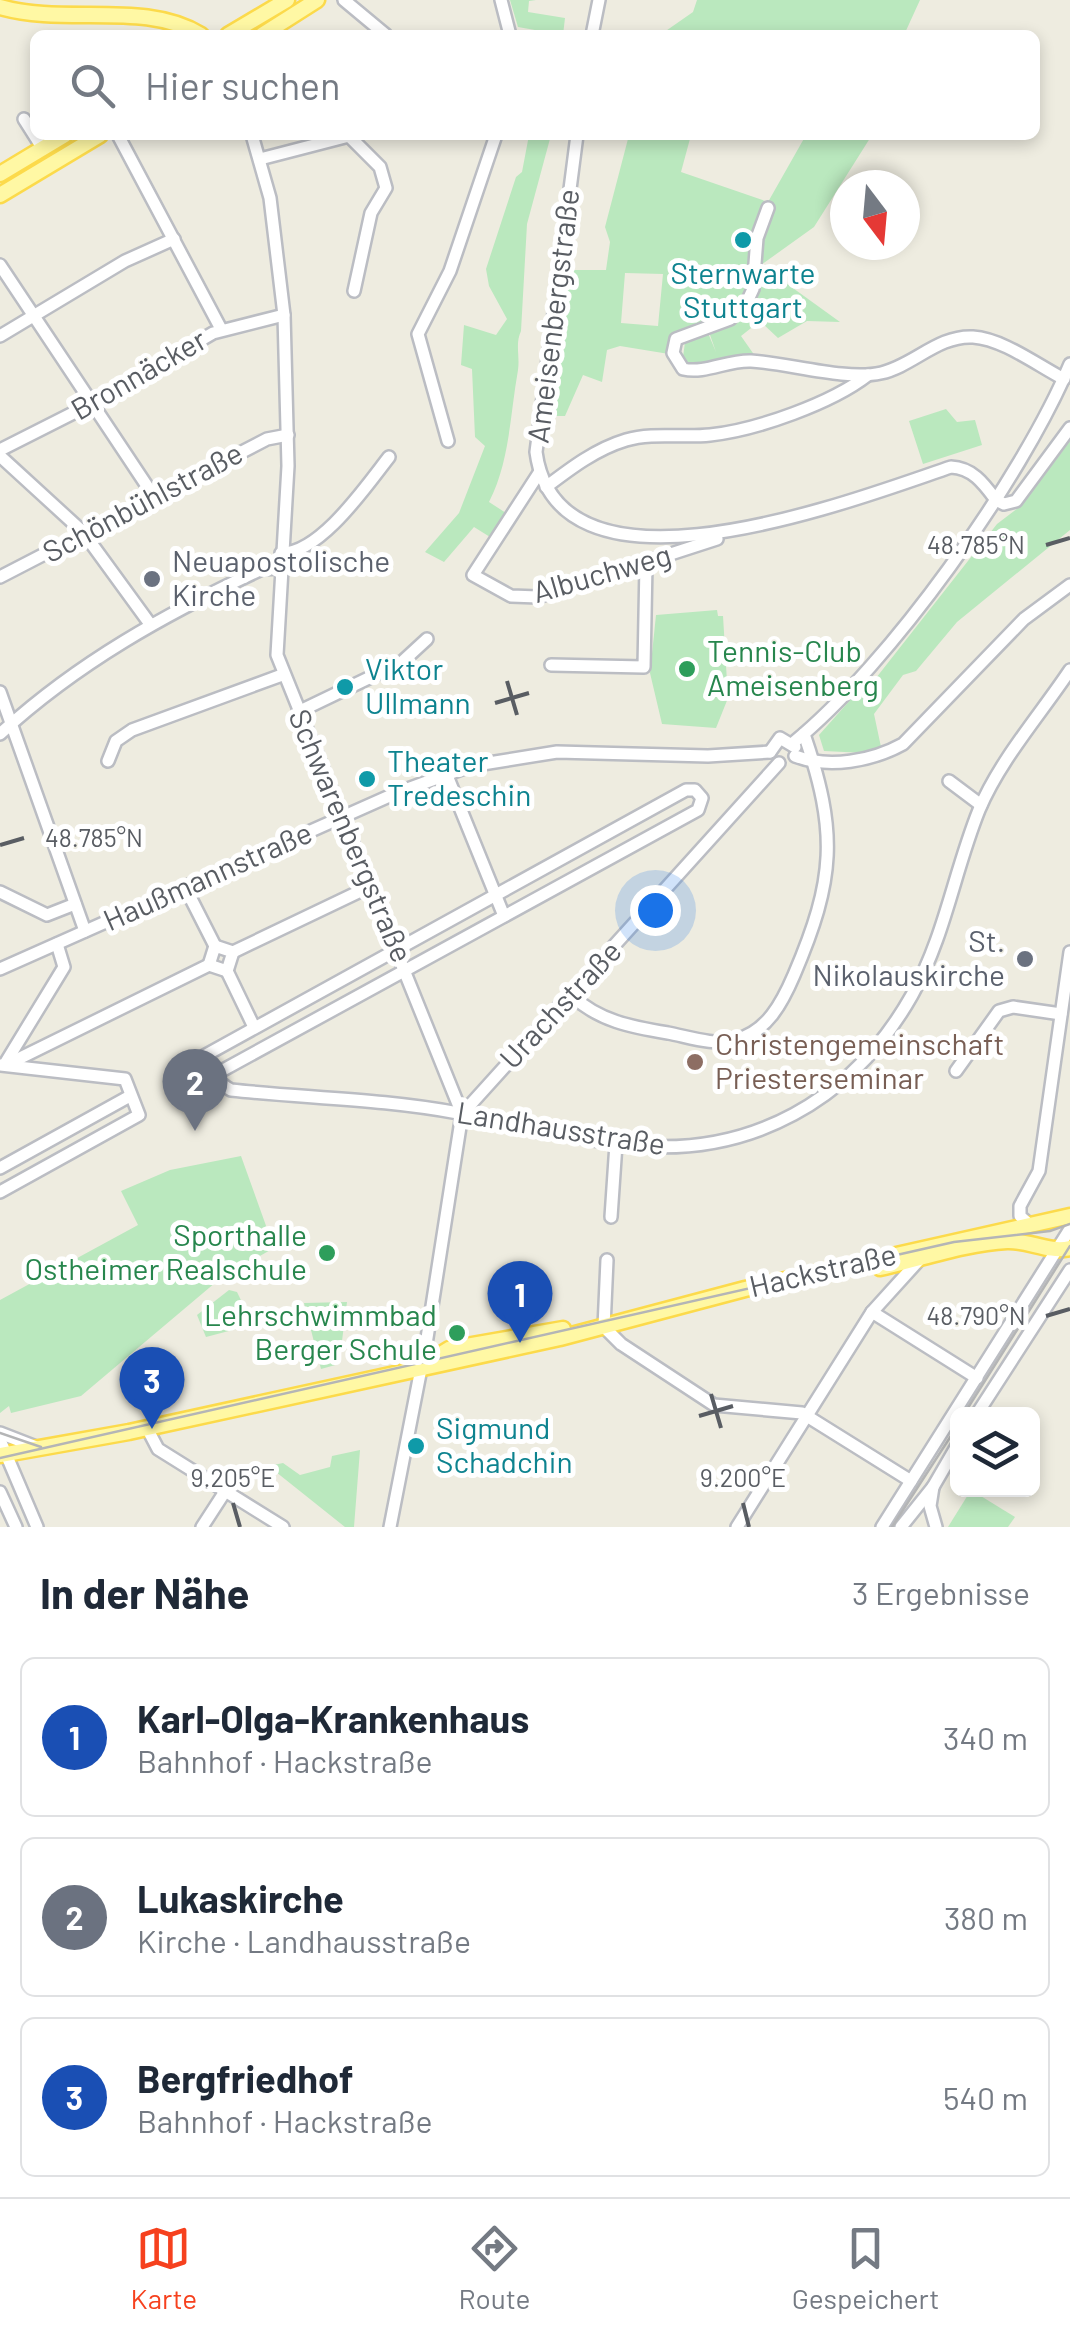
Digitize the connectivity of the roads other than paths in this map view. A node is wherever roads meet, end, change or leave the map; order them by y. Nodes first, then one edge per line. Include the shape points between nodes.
1 (287, 0) edge
2 (317, 0) edge
3 (344, 0) edge
4 (501, 0) edge
5 (599, 0) edge
6 (0, 6) edge
7 (192, 30) edge
8 (236, 30) edge
9 (270, 30) edge
10 (380, 30) edge
11 (509, 30) edge
12 (593, 30) edge
13 (24, 118) dead end
14 (30, 127) edge
15 (38, 140) edge
16 (57, 140) edge
17 (92, 140) edge
18 (121, 140) edge
19 (254, 140) edge
20 (334, 140) edge
21 (353, 140) edge
22 (494, 140) edge
23 (576, 140) edge
24 (43, 148) junction
25 (260, 159) junction
26 (0, 174) edge
27 (0, 195) edge
28 (768, 208) dead end
29 (174, 240) junction
30 (0, 266) edge
31 (354, 291) dead end
32 (33, 314) junction
33 (284, 315) junction
34 (221, 330) junction
35 (0, 336) edge
36 (1070, 364) edge
37 (868, 375) junction
38 (1064, 379) junction
39 (93, 404) junction
40 (1070, 428) edge
41 (288, 435) junction
42 (448, 441) dead end
43 (0, 453) edge
44 (389, 457) dead end
45 (539, 473) junction
46 (546, 487) junction
47 (153, 494) junction
48 (996, 500) junction
49 (83, 532) junction
50 (734, 533) junction
51 (281, 554) junction
52 (646, 564) junction
53 (280, 568) junction
54 (0, 576) edge
55 (1070, 586) edge
56 (150, 624) junction
57 (427, 638) dead end
58 (551, 665) dead end
59 (1070, 670) edge
60 (282, 675) junction
61 (0, 692) edge
62 (298, 712) junction
63 (11, 724) junction
64 (0, 734) edge
65 (797, 744) junction
66 (770, 752) junction
67 (813, 760) junction
68 (108, 762) dead end
69 (779, 763) junction
70 (446, 773) junction
71 (949, 781) dead end
72 (981, 805) junction
73 (342, 818) junction
74 (594, 842) junction
75 (605, 860) junction
76 (371, 886) junction
77 (185, 887) junction
78 (0, 892) edge
79 (495, 896) junction
80 (75, 904) junction
81 (504, 916) junction
82 (85, 932) junction
83 (58, 944) junction
84 (215, 946) junction
85 (397, 950) junction
86 (233, 952) junction
87 (1070, 952) edge
88 (209, 964) junction
89 (0, 968) edge
90 (227, 970) junction
91 (406, 970) junction
92 (1069, 970) edge
93 (570, 996) junction
94 (1061, 1014) junction
95 (254, 1028) junction
96 (1, 1068) edge
97 (956, 1071) dead end
98 (214, 1074) junction
99 (130, 1096) junction
100 (462, 1114) junction
101 (616, 1144) junction
102 (0, 1168) edge
103 (0, 1192) edge
104 (1070, 1216) edge
105 (611, 1217) dead end
106 (1029, 1224) junction
107 (1070, 1229) edge
108 (1063, 1249) edge
109 (916, 1255) junction
110 (606, 1260) dead end
111 (1070, 1270) edge
112 (872, 1312) junction
113 (604, 1326) junction
114 (420, 1366) junction
115 (977, 1378) junction
116 (982, 1407) edge
117 (806, 1415) junction
118 (147, 1428) junction
119 (129, 1432) junction
120 (50, 1447) junction
121 (2, 1451) edge
122 (950, 1458) edge
123 (912, 1481) junction
124 (933, 1487) junction
125 (226, 1490) junction
126 (0, 1492) edge
127 (16, 1527) edge
128 (37, 1527) edge
129 (202, 1527) edge
130 (282, 1527) edge
131 (390, 1527) edge
132 (736, 1527) edge
133 (882, 1527) edge
134 (901, 1527) edge
135 (936, 1527) edge

1 - 8 main road
2 - 9 main road
3 - 10 street
4 - 11 street
5 - 12 street
6 - 7 main road via 39,14 164,14
13 - 14 street
15 - 24 street
16 - 24 main road
17 - 27 main road
18 - 29 street
19 - 25 street, Schwarenbergstraße
20 - 25 street
21 - 31 street via 386,178
22 - 42 street via 458,252 418,334
23 - 45 street, Ameisenbergstraße via 539,420
24 - 26 main road
25 - 33 street, Schwarenbergstraße
28 - 37 street via 747,302 730,319 676,339 677,362 694,372 753,361
29 - 32 street
29 - 34 street
30 - 32 street
32 - 35 street
32 - 39 street
33 - 34 street, Bronnäcker
33 - 41 street, Schwarenbergstraße
34 - 39 street, Bronnäcker
36 - 38 street
37 - 38 street via 895,369 946,341 972,337
37 - 46 street via 836,396 742,428 628,440 602,449
38 - 48 street
39 - 43 street, Bronnäcker
39 - 47 street
40 - 48 street via 1016,501
41 - 47 street, Schönbühlstraße
41 - 51 street, Schwarenbergstraße
43 - 49 street
44 - 51 street via 334,523 300,549
45 - 46 street, Ameisenbergstraße
45 - 52 street, Albuchweg via 473,575 524,599
46 - 50 street, Ameisenbergstraße via 570,513 627,532 677,538
47 - 49 street, Schönbühlstraße
48 - 50 street, Ameisenbergstraße via 982,480 951,468
48 - 65 street via 853,685
49 - 54 street, Schönbühlstraße
49 - 56 street
50 - 52 street, Albuchweg
51 - 53 street, Schwarenbergstraße
52 - 58 street via 644,667
53 - 56 street via 262,569
53 - 60 street, Schwarenbergstraße via 276,639
55 - 67 street via 1024,619 903,744 864,760
56 - 63 street
57 - 62 street via 402,662
59 - 72 street, Landhausstraße
60 - 62 street, Schwarenbergstraße
60 - 68 street via 132,730 116,741
61 - 63 street
62 - 73 street, Schwarenbergstraße
63 - 64 street
63 - 80 street
65 - 66 street, Haußmannstraße via 776,740
65 - 67 street
65 - 67 street
65 - 69 street
66 - 69 street
66 - 70 street, Haußmannstraße via 557,752
67 - 93 street via 828,830 826,889 784,998 764,1024 735,1040 705,1040 610,1020
69 - 93 street, Urachstraße
70 - 73 street, Haußmannstraße
70 - 79 street
71 - 72 street
72 - 101 street, Landhausstraße via 938,944 896,1020 855,1073 810,1108 756,1134 677,1148
73 - 76 street, Schwarenbergstraße
73 - 77 street, Haußmannstraße
74 - 75 street
74 - 75 street via 686,790 702,796 698,810
74 - 79 street
75 - 81 street
76 - 85 street, Schwarenbergstraße
76 - 86 street
77 - 82 street, Haußmannstraße
77 - 84 street
78 - 80 street via 46,914
79 - 81 street
79 - 85 street
80 - 82 street
81 - 91 street
82 - 83 street, Haußmannstraße
83 - 89 street, Haußmannstraße
83 - 96 street via 64,967
84 - 86 street
84 - 88 street
85 - 91 street, Schwarenbergstraße
85 - 95 street
86 - 90 street
87 - 92 street
88 - 90 street
88 - 96 street
90 - 95 street
91 - 98 street
91 - 100 street, Schwarenbergstraße
92 - 94 street
93 - 100 street, Urachstraße
94 - 97 street via 999,1010
94 - 106 street via 1038,1174 1020,1206
95 - 98 street via 204,1056
96 - 99 street via 124,1079
98 - 100 street, Landhausstraße via 231,1090
99 - 102 street
99 - 103 street via 139,1115
100 - 101 street, Landhausstraße
100 - 114 street
101 - 105 street
104 - 106 main road
106 - 109 main road
107 - 108 street
108 - 109 main road, Hackstraße via 1010,1241
108 - 115 street
109 - 112 street
109 - 113 main road, Hackstraße
110 - 113 street
111 - 116 street
112 - 115 street
112 - 117 street
113 - 114 main road, Hackstraße
113 - 117 street via 620,1344 714,1406
114 - 118 main road, Hackstraße
114 - 131 street
115 - 123 street
117 - 123 street
117 - 132 street
118 - 119 main road, Hackstraße
118 - 125 street via 158,1449
119 - 120 main road, Hackstraße
119 - 121 main road, Hackstraße
120 - 121 main road, Hackstraße
120 - 121 street
121 - 128 street
122 - 124 street
123 - 133 street
124 - 134 street
124 - 135 street
125 - 129 street
125 - 130 street
126 - 127 street

